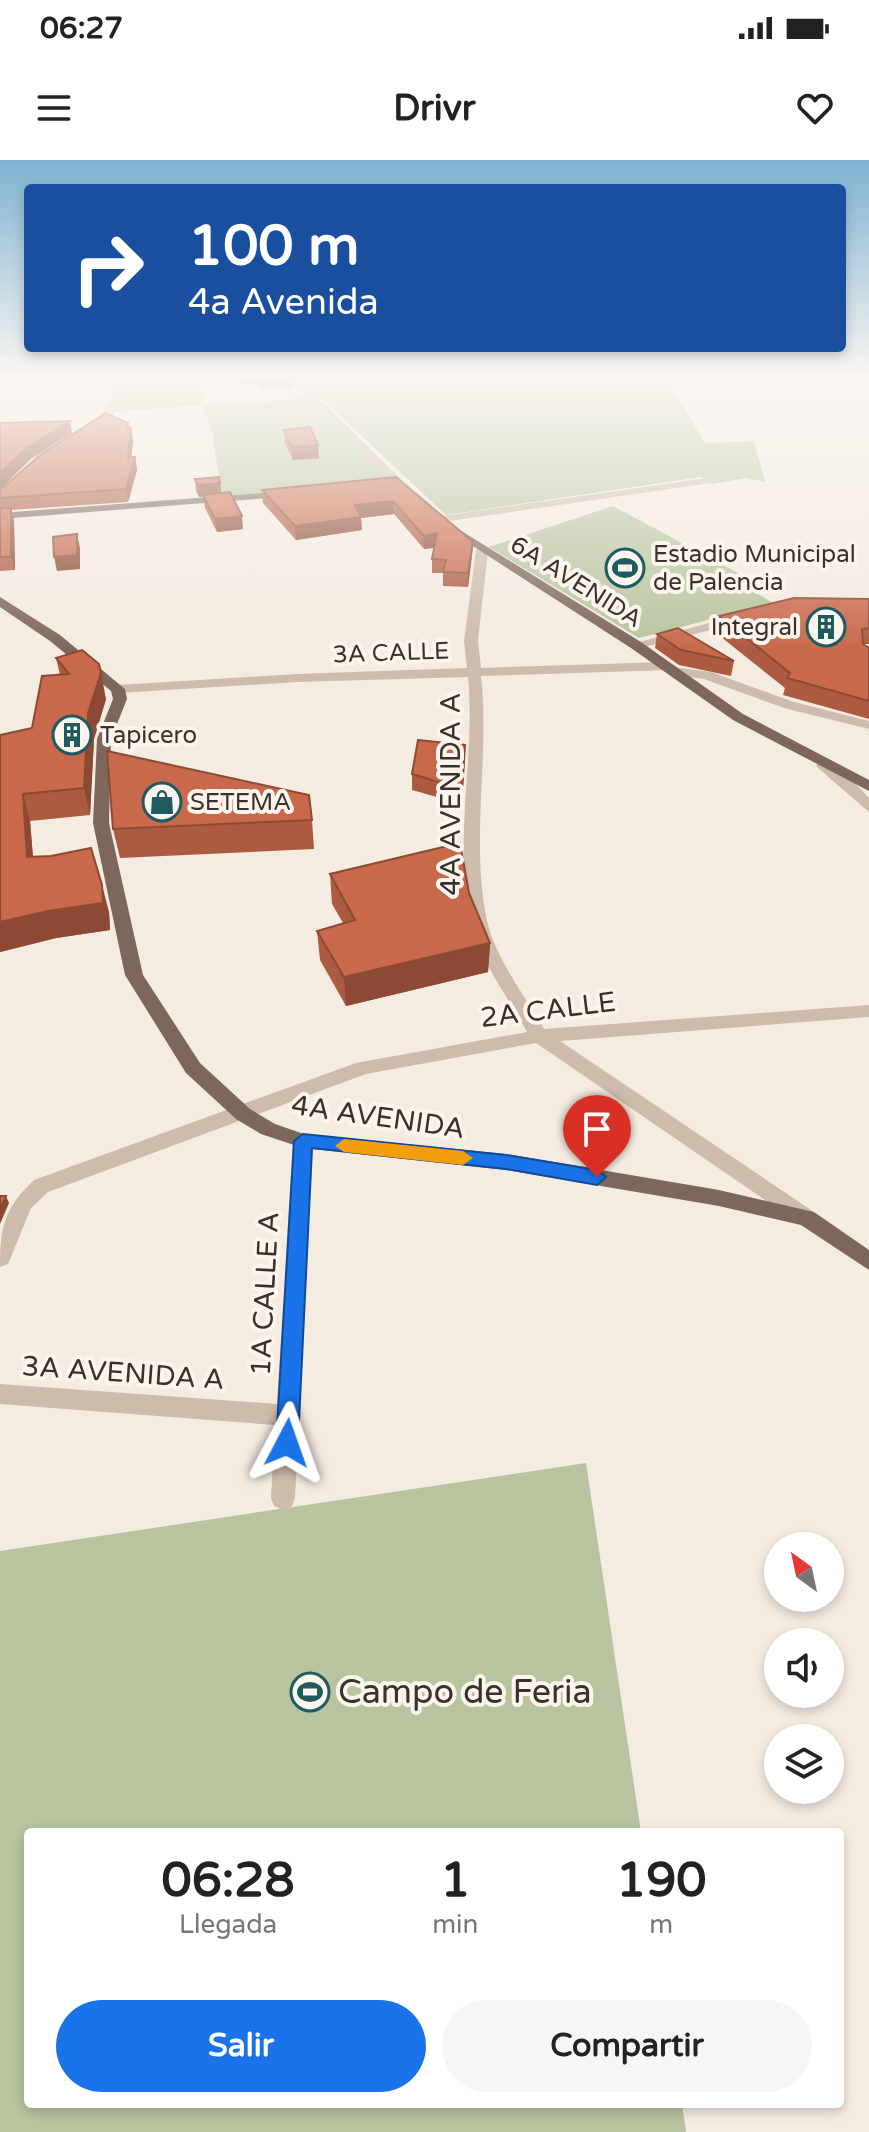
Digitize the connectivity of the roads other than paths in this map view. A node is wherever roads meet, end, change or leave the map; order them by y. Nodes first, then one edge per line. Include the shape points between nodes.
1 (384, 467) edge
2 (707, 481) dead end
3 (383, 484) edge
4 (404, 487) joint
5 (305, 492) edge
6 (436, 514) joint
7 (0, 516) edge
8 (482, 550) junction
9 (0, 601) edge
10 (756, 615) edge
11 (636, 645) junction
12 (669, 668) junction
13 (476, 673) junction
14 (118, 689) junction
15 (869, 725) edge
16 (823, 765) junction
17 (869, 786) edge
18 (869, 807) edge
19 (869, 1011) edge
20 (539, 1036) junction
21 (243, 1114) junction
22 (303, 1141) junction
23 (807, 1218) junction
24 (0, 1258) edge
25 (869, 1261) edge
26 (0, 1394) edge
27 (289, 1415) junction
28 (283, 1498) dead end

1 - 4 street
2 - 6 street
3 - 4 main road
5 - 7 main road
6 - 8 main road, 6A AVENIDA
8 - 11 main road, 6A AVENIDA
8 - 13 street, 4A AVENIDA A via 471,641
9 - 14 main road
10 - 11 street
11 - 12 main road, 6A AVENIDA
12 - 13 street, 3A CALLE
12 - 15 street, 3A CALLE
12 - 16 main road, 6A AVENIDA via 738,717
13 - 14 street, 3A CALLE
13 - 20 street, 4A AVENIDA A via 473,890 492,955
14 - 21 main road, 4A AVENIDA via 120,699 104,739 101,823 134,975 193,1068
16 - 17 main road, 6A AVENIDA
16 - 18 street
19 - 20 street, 2A CALLE
20 - 21 street, 2A CALLE via 363,1068
20 - 23 street, 4A AVENIDA A
21 - 22 main road, 4A AVENIDA
21 - 24 street, 2A CALLE via 41,1186 23,1203
22 - 23 main road, 4A AVENIDA via 506,1162
22 - 27 street, 1A CALLE A
23 - 25 main road, 4A AVENIDA
26 - 27 street, 3A AVENIDA A
27 - 28 street, 1A CALLE A

